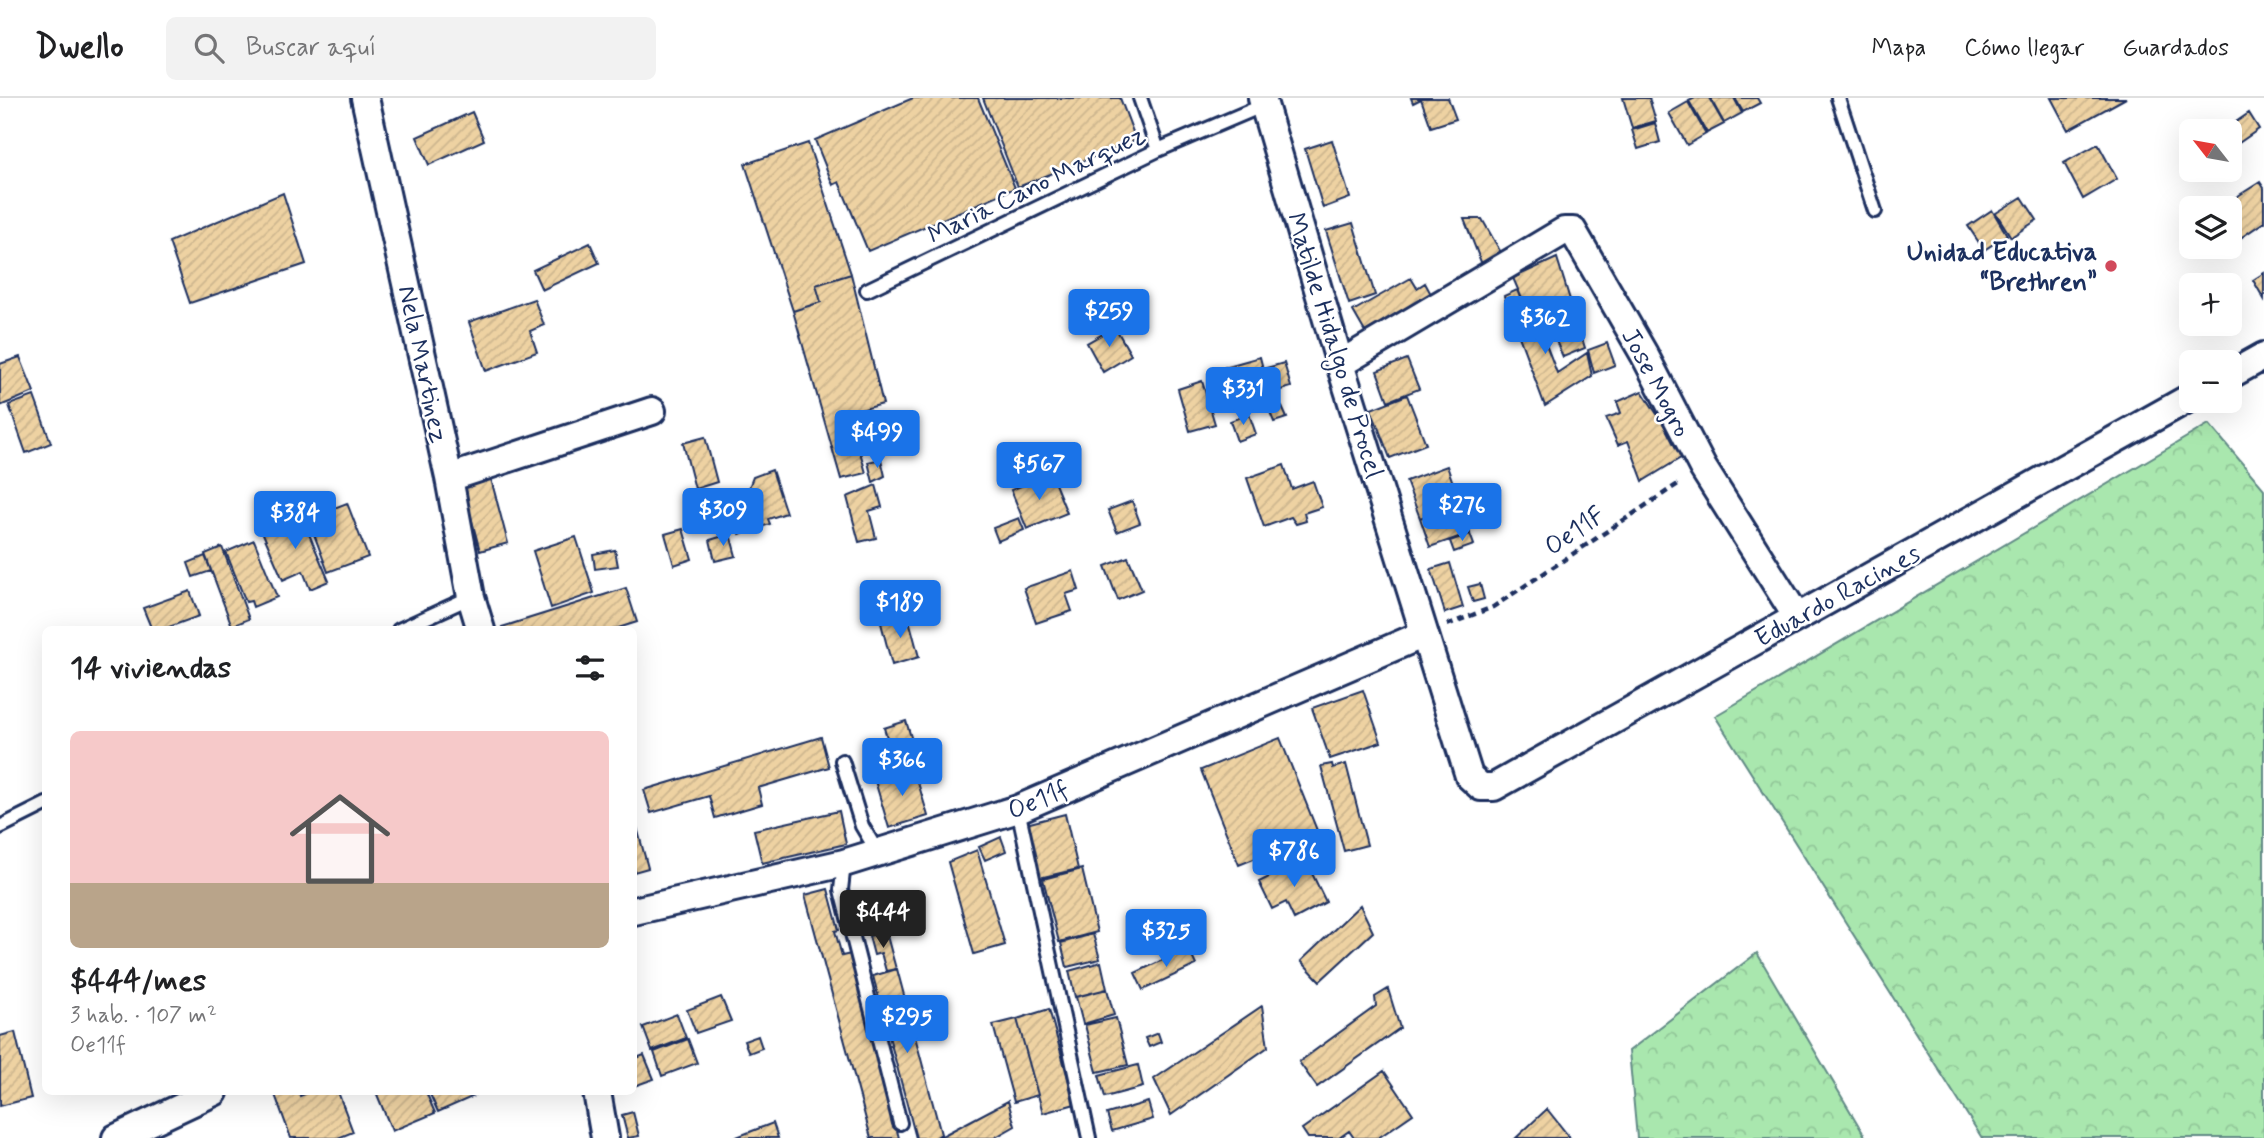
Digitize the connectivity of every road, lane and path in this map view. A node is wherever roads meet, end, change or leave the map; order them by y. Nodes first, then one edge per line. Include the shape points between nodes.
1 (365, 98) edge
2 (1140, 98) edge
3 (1838, 98) edge
4 (1263, 101) edge
5 (1158, 150) junction
6 (1875, 211) dead end
7 (867, 290) dead end
8 (2264, 356) edge
9 (1340, 364) junction
10 (2242, 368) edge
11 (2179, 404) edge
12 (652, 411) dead end
13 (1703, 468) junction
14 (449, 478) junction
15 (471, 597) junction
16 (1797, 617) junction
17 (408, 626) edge
18 (480, 626) edge
19 (1424, 634) junction
20 (842, 761) dead end
21 (1481, 788) joint
22 (42, 806) edge
23 (1018, 809) junction
24 (0, 827) edge
25 (878, 853) junction
26 (844, 863) junction
27 (637, 910) edge
28 (208, 1095) edge
29 (598, 1095) edge
30 (900, 1123) dead end
31 (116, 1138) edge
32 (605, 1138) edge
33 (1089, 1138) edge

1 - 14 street, Nela Martinez
2 - 5 lane
3 - 6 lane
4 - 5 lane, Maria Cano Marquez
4 - 9 street, Matilde Hidalgo de Procel
5 - 7 lane, Maria Cano Marquez
8 - 10 street
9 - 13 street, Jose Mogro via 1564,231 1573,231
9 - 19 street, Matilde Hidalgo de Procel
11 - 16 street, Eduardo Racines
12 - 14 street
13 - 16 street, Jose Mogro
13 - 19 path, Oe11F via 1493,607
14 - 15 street, Nela Martinez
15 - 17 lane
15 - 18 street, Nela Martinez
16 - 21 street, Eduardo Racines via 1494,787
19 - 21 street, Matilde Hidalgo de Procel via 1469,776
19 - 23 street, Oe11f
20 - 25 lane via 862,826
22 - 24 lane
23 - 25 street, Oe11f
23 - 33 lane
25 - 26 street, Oe11f
26 - 27 street, Oe11f
26 - 30 lane via 841,890
28 - 31 street
29 - 32 street

